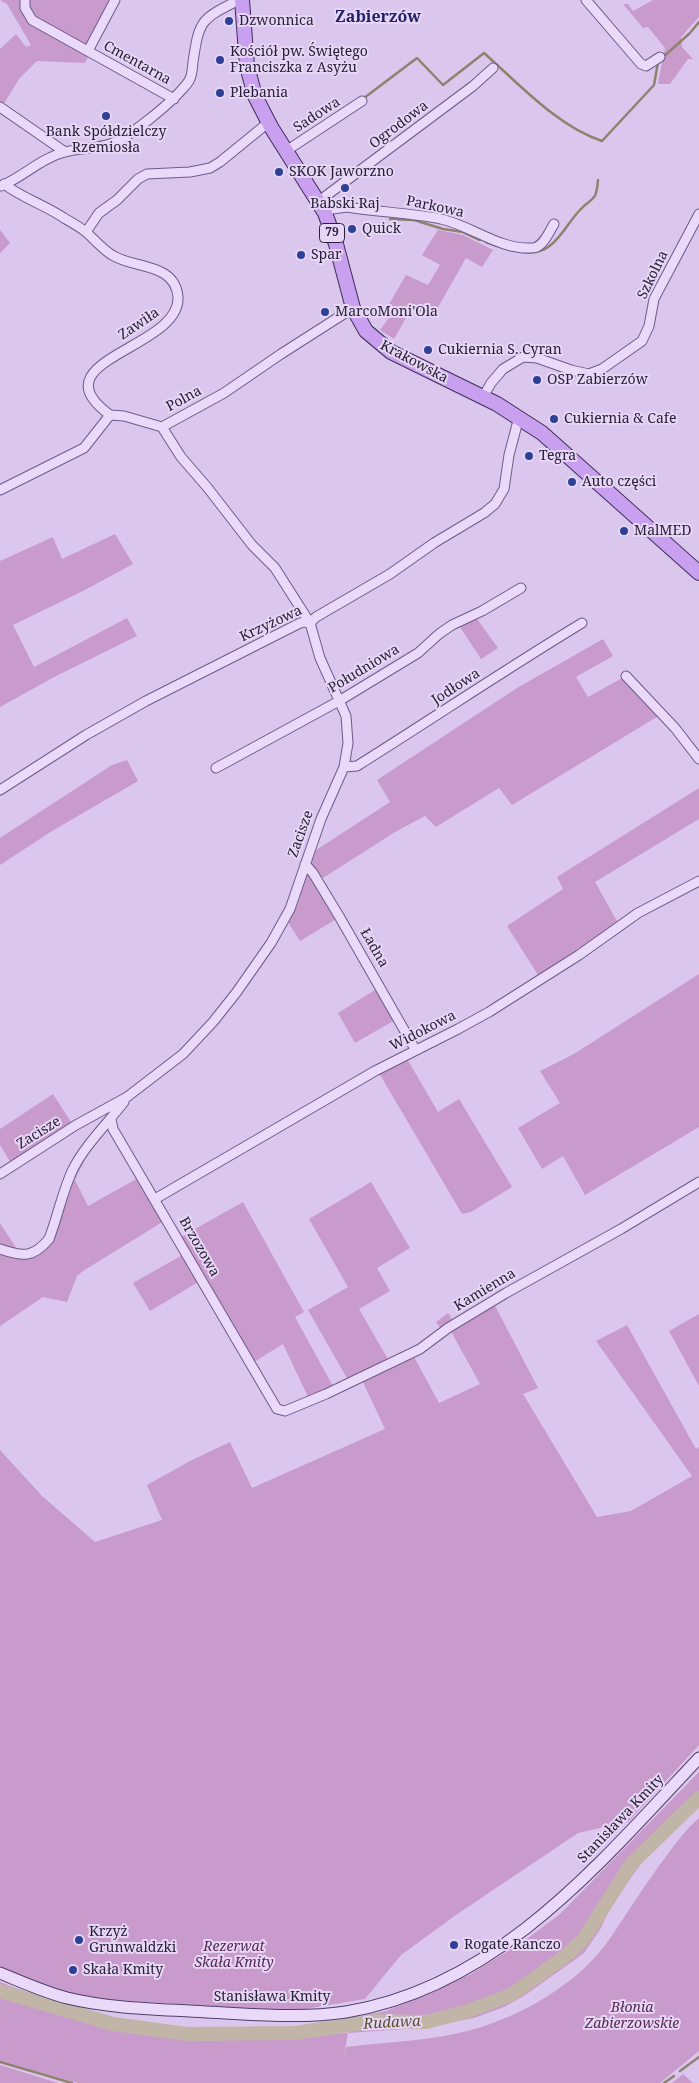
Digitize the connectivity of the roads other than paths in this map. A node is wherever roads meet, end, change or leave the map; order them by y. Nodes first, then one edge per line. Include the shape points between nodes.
1 (26, 0) edge
2 (116, 0) edge
3 (240, 0) edge
4 (586, 0) edge
5 (88, 51) junction
6 (660, 57) dead end
7 (493, 68) dead end
8 (174, 99) junction
9 (362, 101) dead end
10 (0, 107) edge
11 (268, 122) junction
12 (286, 151) junction
13 (65, 152) junction
14 (2, 185) edge
15 (322, 207) junction
16 (699, 214) edge
17 (554, 224) dead end
18 (86, 232) junction
19 (353, 308) junction
20 (483, 397) junction
21 (110, 415) junction
22 (519, 417) junction
23 (162, 427) junction
24 (0, 490) edge
25 (699, 573) edge
26 (521, 588) dead end
27 (310, 623) junction
28 (582, 623) dead end
29 (626, 676) dead end
30 (339, 700) junction
31 (699, 760) edge
32 (344, 767) junction
33 (216, 768) dead end
34 (2, 787) edge
35 (305, 864) junction
36 (699, 881) edge
37 (415, 1050) junction
38 (127, 1097) junction
39 (111, 1118) junction
40 (0, 1174) edge
41 (699, 1182) edge
42 (155, 1199) junction
43 (0, 1249) edge
44 (281, 1411) joint
45 (699, 1758) edge
46 (0, 1973) edge

1 - 5 street, Cmentarna via 25,8 32,20
2 - 5 street, Cmentarna
3 - 8 street, Cmentarna via 200,25 191,78
3 - 11 main road, Krakowska / 79 via 249,77
4 - 6 street via 641,64 646,66
5 - 8 street, Cmentarna
7 - 15 street, Ogrodowa
8 - 13 street, Cmentarna via 112,144
9 - 12 street, Sadowa
10 - 13 street
11 - 12 main road, Krakowska / 79
11 - 18 street via 210,168 147,174 138,179 99,213
12 - 15 main road, Krakowska / 79
13 - 14 street, Cmentarna via 40,162
14 - 18 street, Zawiła via 47,207
15 - 17 street, Parkowa via 346,207 442,220 502,243 531,248 542,242
15 - 19 main road, Krakowska / 79 via 336,244
16 - 20 street, Szkolna via 654,299 649,326 642,341 602,369 589,374 538,358 523,357 503,369
18 - 21 street, Zawiła via 98,246 122,261 157,269 170,278 178,295 178,306 165,325 104,362 90,376 92,397
19 - 20 main road, Krakowska / 79 via 366,331 381,346
19 - 23 street, Polna via 224,393
20 - 22 main road, Krakowska / 79
21 - 23 street, Polna
21 - 24 street via 84,448
22 - 25 main road, Krakowska / 79 via 550,439
22 - 27 street, Krzyżowa via 502,495 484,513
23 - 27 street, Zacisze via 180,457 252,545 275,568
26 - 30 street, Południowa via 452,625 418,653
27 - 30 street, Zacisze via 320,658
27 - 34 street, Krzyżowa via 300,623 146,701
28 - 32 street, Jodłowa via 357,766
29 - 31 street via 675,728
30 - 32 street, Zacisze via 346,716 348,743
30 - 33 street, Południowa
32 - 35 street, Zacisze
35 - 37 street, Ładna via 340,916
35 - 38 street, Zacisze via 290,909 236,993 183,1054
36 - 37 street, Widokowa via 638,913 489,1012
37 - 42 street, Widokowa
38 - 39 street
38 - 40 street, Zacisze
39 - 42 street, Brzozowa via 113,1129
39 - 43 street via 73,1170 45,1245 25,1255
41 - 44 street, Kamienna via 448,1328 420,1348 326,1394
42 - 44 street, Brzozowa
45 - 46 main road, Stanisława Kmity via 586,1878 536,1922 453,1974 383,2003 330,2014 294,2016 120,2006 66,1997

